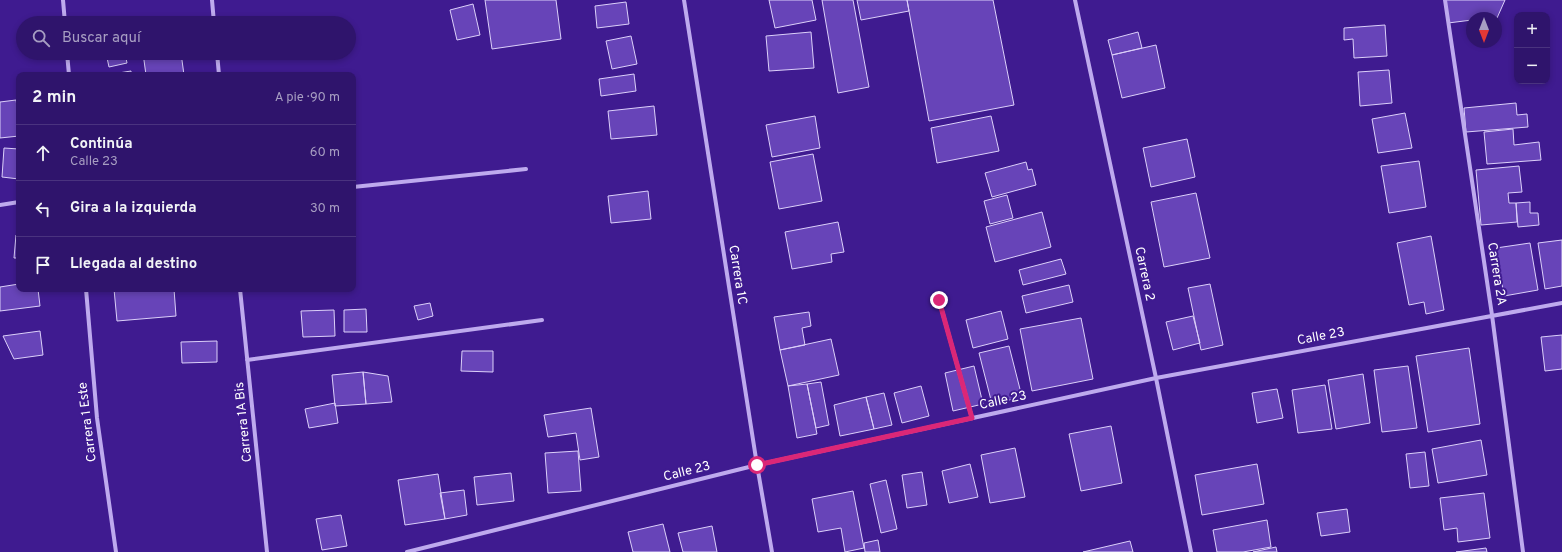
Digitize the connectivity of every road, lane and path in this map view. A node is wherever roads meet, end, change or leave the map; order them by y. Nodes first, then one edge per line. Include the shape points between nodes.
1 (63, 0) edge
2 (212, 0) edge
3 (684, 0) edge
4 (1075, 0) edge
5 (1445, 0) edge
6 (64, 16) edge
7 (213, 16) edge
8 (68, 60) edge
9 (218, 60) edge
10 (69, 72) edge
11 (219, 72) edge
12 (526, 169) dead end
13 (356, 187) edge
14 (16, 202) edge
15 (0, 205) edge
16 (86, 292) edge
17 (240, 292) edge
18 (939, 300) dead end
19 (1562, 303) edge
20 (1492, 315) junction
21 (542, 320) dead end
22 (247, 360) junction
23 (1156, 378) junction
24 (972, 418) junction
25 (757, 465) junction
26 (116, 552) edge
27 (267, 552) edge
28 (407, 552) edge
29 (772, 552) edge
30 (1191, 552) edge
31 (1523, 552) edge

1 - 6 street
2 - 7 street
3 - 25 street, Carrera 1C
4 - 23 street, Carrera 2
5 - 20 street, Carrera 2A
8 - 10 street
9 - 11 street
12 - 13 street
14 - 15 street
16 - 26 street, Carrera 1 Este via 97,418
17 - 22 street, Carrera 1A Bis
18 - 24 street
19 - 20 street, Calle 23
20 - 23 street, Calle 23
20 - 31 street, Carrera 2A
21 - 22 street
22 - 27 street, Carrera 1A Bis
23 - 24 street, Calle 23
23 - 30 street, Carrera 2
24 - 25 street, Calle 23
25 - 28 street, Calle 23
25 - 29 street, Carrera 1C

